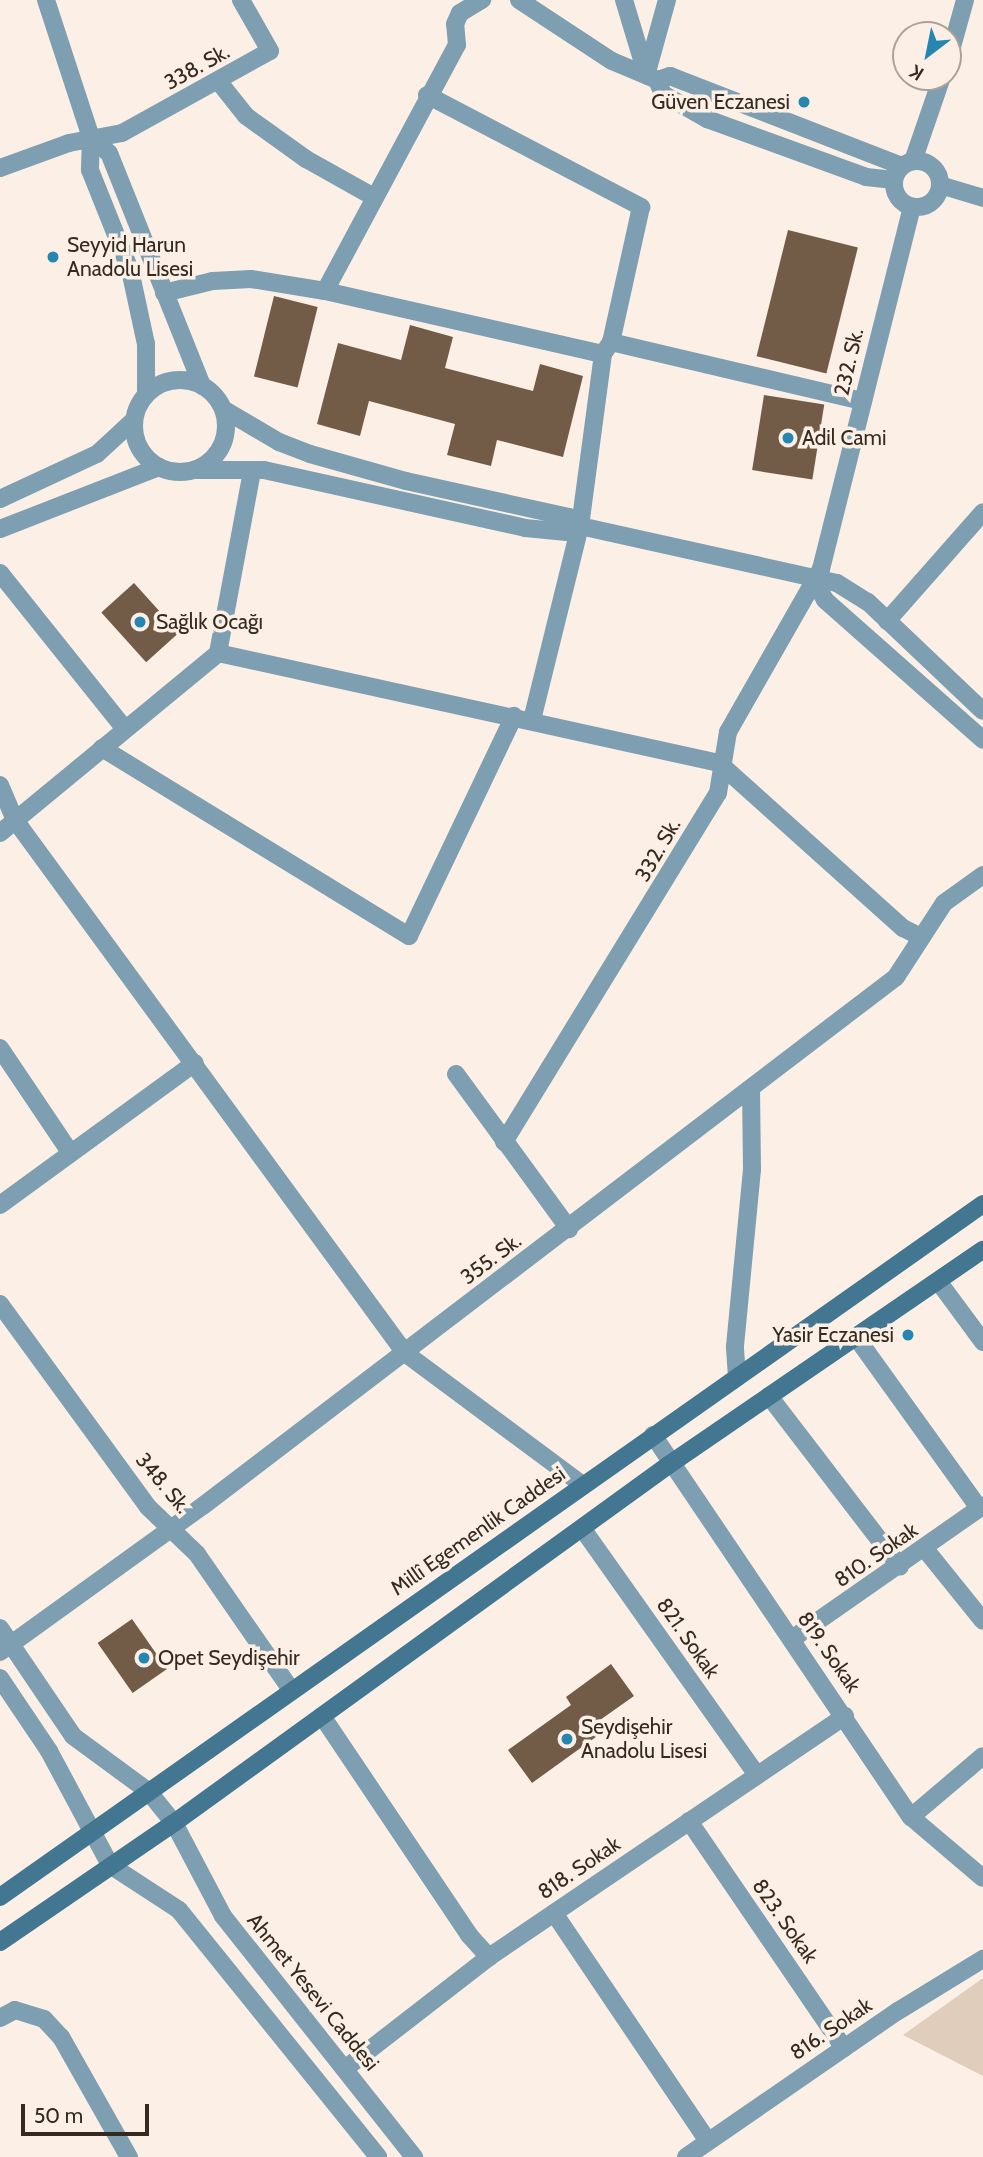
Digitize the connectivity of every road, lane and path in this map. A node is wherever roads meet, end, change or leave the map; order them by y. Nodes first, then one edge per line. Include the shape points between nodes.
1 (46, 0) edge
2 (241, 0) edge
3 (482, 0) edge
4 (519, 0) edge
5 (624, 0) edge
6 (667, 0) edge
7 (965, 0) edge
8 (959, 21) edge
9 (652, 78) junction
10 (219, 82) junction
11 (936, 91) edge
12 (427, 95) junction
13 (91, 138) junction
14 (0, 169) edge
15 (903, 169) junction
16 (940, 185) junction
17 (374, 197) junction
18 (983, 198) edge
19 (912, 207) junction
20 (325, 291) junction
21 (164, 293) junction
22 (607, 348) junction
23 (202, 386) junction
24 (146, 395) junction
25 (863, 401) junction
26 (223, 410) junction
27 (134, 421) junction
28 (159, 467) junction
29 (195, 470) junction
30 (253, 471) junction
31 (0, 499) edge
32 (983, 512) edge
33 (580, 526) junction
34 (0, 529) edge
35 (0, 573) edge
36 (818, 574) junction
37 (887, 621) junction
38 (218, 653) junction
39 (983, 711) edge
40 (523, 718) junction
41 (125, 730) junction
42 (983, 740) edge
43 (102, 748) junction
44 (719, 763) junction
45 (0, 785) edge
46 (15, 820) junction
47 (0, 833) edge
48 (983, 876) edge
49 (921, 937) junction
50 (1, 1052) edge
51 (195, 1063) junction
52 (456, 1073) dead end
53 (751, 1090) junction
54 (504, 1142) junction
55 (70, 1152) junction
56 (983, 1204) edge
57 (0, 1205) edge
58 (569, 1229) junction
59 (983, 1250) edge
60 (938, 1281) junction
61 (0, 1304) edge
62 (856, 1337) junction
63 (983, 1342) edge
64 (405, 1353) junction
65 (737, 1377) junction
66 (769, 1396) junction
67 (653, 1436) junction
68 (670, 1464) junction
69 (583, 1485) junction
70 (981, 1507) edge
71 (170, 1528) junction
72 (582, 1528) junction
73 (925, 1549) junction
74 (900, 1567) junction
75 (983, 1621) edge
76 (0, 1628) edge
77 (792, 1639) junction
78 (6, 1649) edge
79 (0, 1678) edge
80 (291, 1690) junction
81 (322, 1716) junction
82 (845, 1716) junction
83 (983, 1756) edge
84 (756, 1774) junction
85 (148, 1791) junction
86 (911, 1817) junction
87 (688, 1821) junction
88 (174, 1823) junction
89 (91, 1833) junction
90 (110, 1866) junction
91 (983, 1878) edge
92 (0, 1897) edge
93 (554, 1913) junction
94 (0, 1942) edge
95 (489, 1957) junction
96 (983, 1959) edge
97 (0, 2018) edge
98 (844, 2048) junction
99 (346, 2068) junction
100 (708, 2141) junction
101 (129, 2157) edge
102 (379, 2157) edge
103 (414, 2157) edge
104 (686, 2157) edge

1 - 13 street
2 - 10 street, 338. Sk. via 270,51
3 - 12 street via 460,13 455,24 457,45
4 - 9 street via 612,61
5 - 9 street
6 - 9 street
7 - 8 street
9 - 15 street via 670,76
9 - 15 street via 663,94 707,119 866,177
10 - 13 street, 338. Sk. via 122,133
10 - 17 street via 246,116 306,159
11 - 15 street
12 - 17 street
12 - 22 street via 641,207
13 - 14 street, 338. Sk.
13 - 21 street via 108,153
13 - 24 street via 90,170 130,270 146,344
15 - 16 street via 932,167
15 - 19 street via 896,194
16 - 18 street
16 - 19 street via 931,203
17 - 20 street
19 - 25 street, 232. Sk.
20 - 21 street via 251,279 213,281
20 - 22 street
21 - 23 street
22 - 25 street
22 - 33 street
23 - 24 street via 170,381
23 - 26 street
24 - 27 street
25 - 36 street, 232. Sk.
26 - 29 street via 222,446 211,461
26 - 33 street via 310,454 406,481 569,517
27 - 28 street via 139,448
27 - 31 street via 97,454
28 - 29 street via 177,473
28 - 34 street
29 - 30 street
30 - 33 street via 393,496 525,528 567,532
30 - 38 street
32 - 37 street
33 - 36 street
33 - 40 street
35 - 41 street
36 - 37 street
36 - 42 street via 825,600
36 - 44 street, 332. Sk. via 728,732
37 - 39 street
38 - 40 street
38 - 41 street
40 - 43 street via 409,936
40 - 44 street
41 - 43 street
43 - 46 street
44 - 49 street via 903,928
44 - 54 street, 332. Sk. via 718,793
45 - 46 street
46 - 47 street
46 - 51 street
48 - 49 street, 355. Sk. via 944,903
49 - 53 street, 355. Sk. via 896,977
50 - 55 street
51 - 55 street
51 - 64 street
52 - 54 street
53 - 58 street, 355. Sk.
53 - 65 street via 752,1168 735,1346
54 - 58 street
55 - 57 street
56 - 65 main road, Millî Egemenlik Caddesi
58 - 64 street, 355. Sk.
59 - 60 main road
60 - 62 main road
60 - 63 street
61 - 71 street, 348. Sk. via 148,1507
62 - 66 main road
62 - 70 street
64 - 69 street
64 - 71 street, 355. Sk.
65 - 67 main road, Millî Egemenlik Caddesi
66 - 68 main road
66 - 74 street
67 - 68 street, 819. Sokak
67 - 69 main road, Millî Egemenlik Caddesi
68 - 72 main road
68 - 77 street, 819. Sokak
69 - 80 main road, Millî Egemenlik Caddesi
70 - 73 street, 810. Sokak
71 - 78 street, 355. Sk.
71 - 80 street, 348. Sk. via 197,1554
72 - 81 main road
72 - 84 street, 821. Sokak
73 - 74 street, 810. Sokak
73 - 75 street
74 - 77 street, 810. Sokak
76 - 78 street, Ahmet Yesevi Caddesi
77 - 82 street, 819. Sokak
78 - 85 street, Ahmet Yesevi Caddesi via 73,1736
79 - 89 street via 49,1751
80 - 85 main road, Millî Egemenlik Caddesi
81 - 88 main road
81 - 95 street via 469,1935
82 - 84 street, 818. Sokak
82 - 86 street, 819. Sokak
83 - 86 street
84 - 87 street, 818. Sokak
85 - 88 street, Ahmet Yesevi Caddesi
85 - 89 main road, Millî Egemenlik Caddesi
86 - 91 street, 819. Sokak
87 - 93 street, 818. Sokak
87 - 98 street, 823. Sokak
88 - 90 main road
88 - 99 street, Ahmet Yesevi Caddesi via 223,1916 287,2003
89 - 90 street
89 - 92 main road, Millî Egemenlik Caddesi
90 - 94 main road
90 - 102 street via 179,1910
93 - 95 street, 818. Sokak
93 - 100 street
95 - 99 street, 818. Sokak
96 - 98 street, 816. Sokak
97 - 101 street via 15,2010 44,2019 61,2037
98 - 100 street, 816. Sokak
99 - 103 street, Ahmet Yesevi Caddesi
100 - 104 street, 816. Sokak

